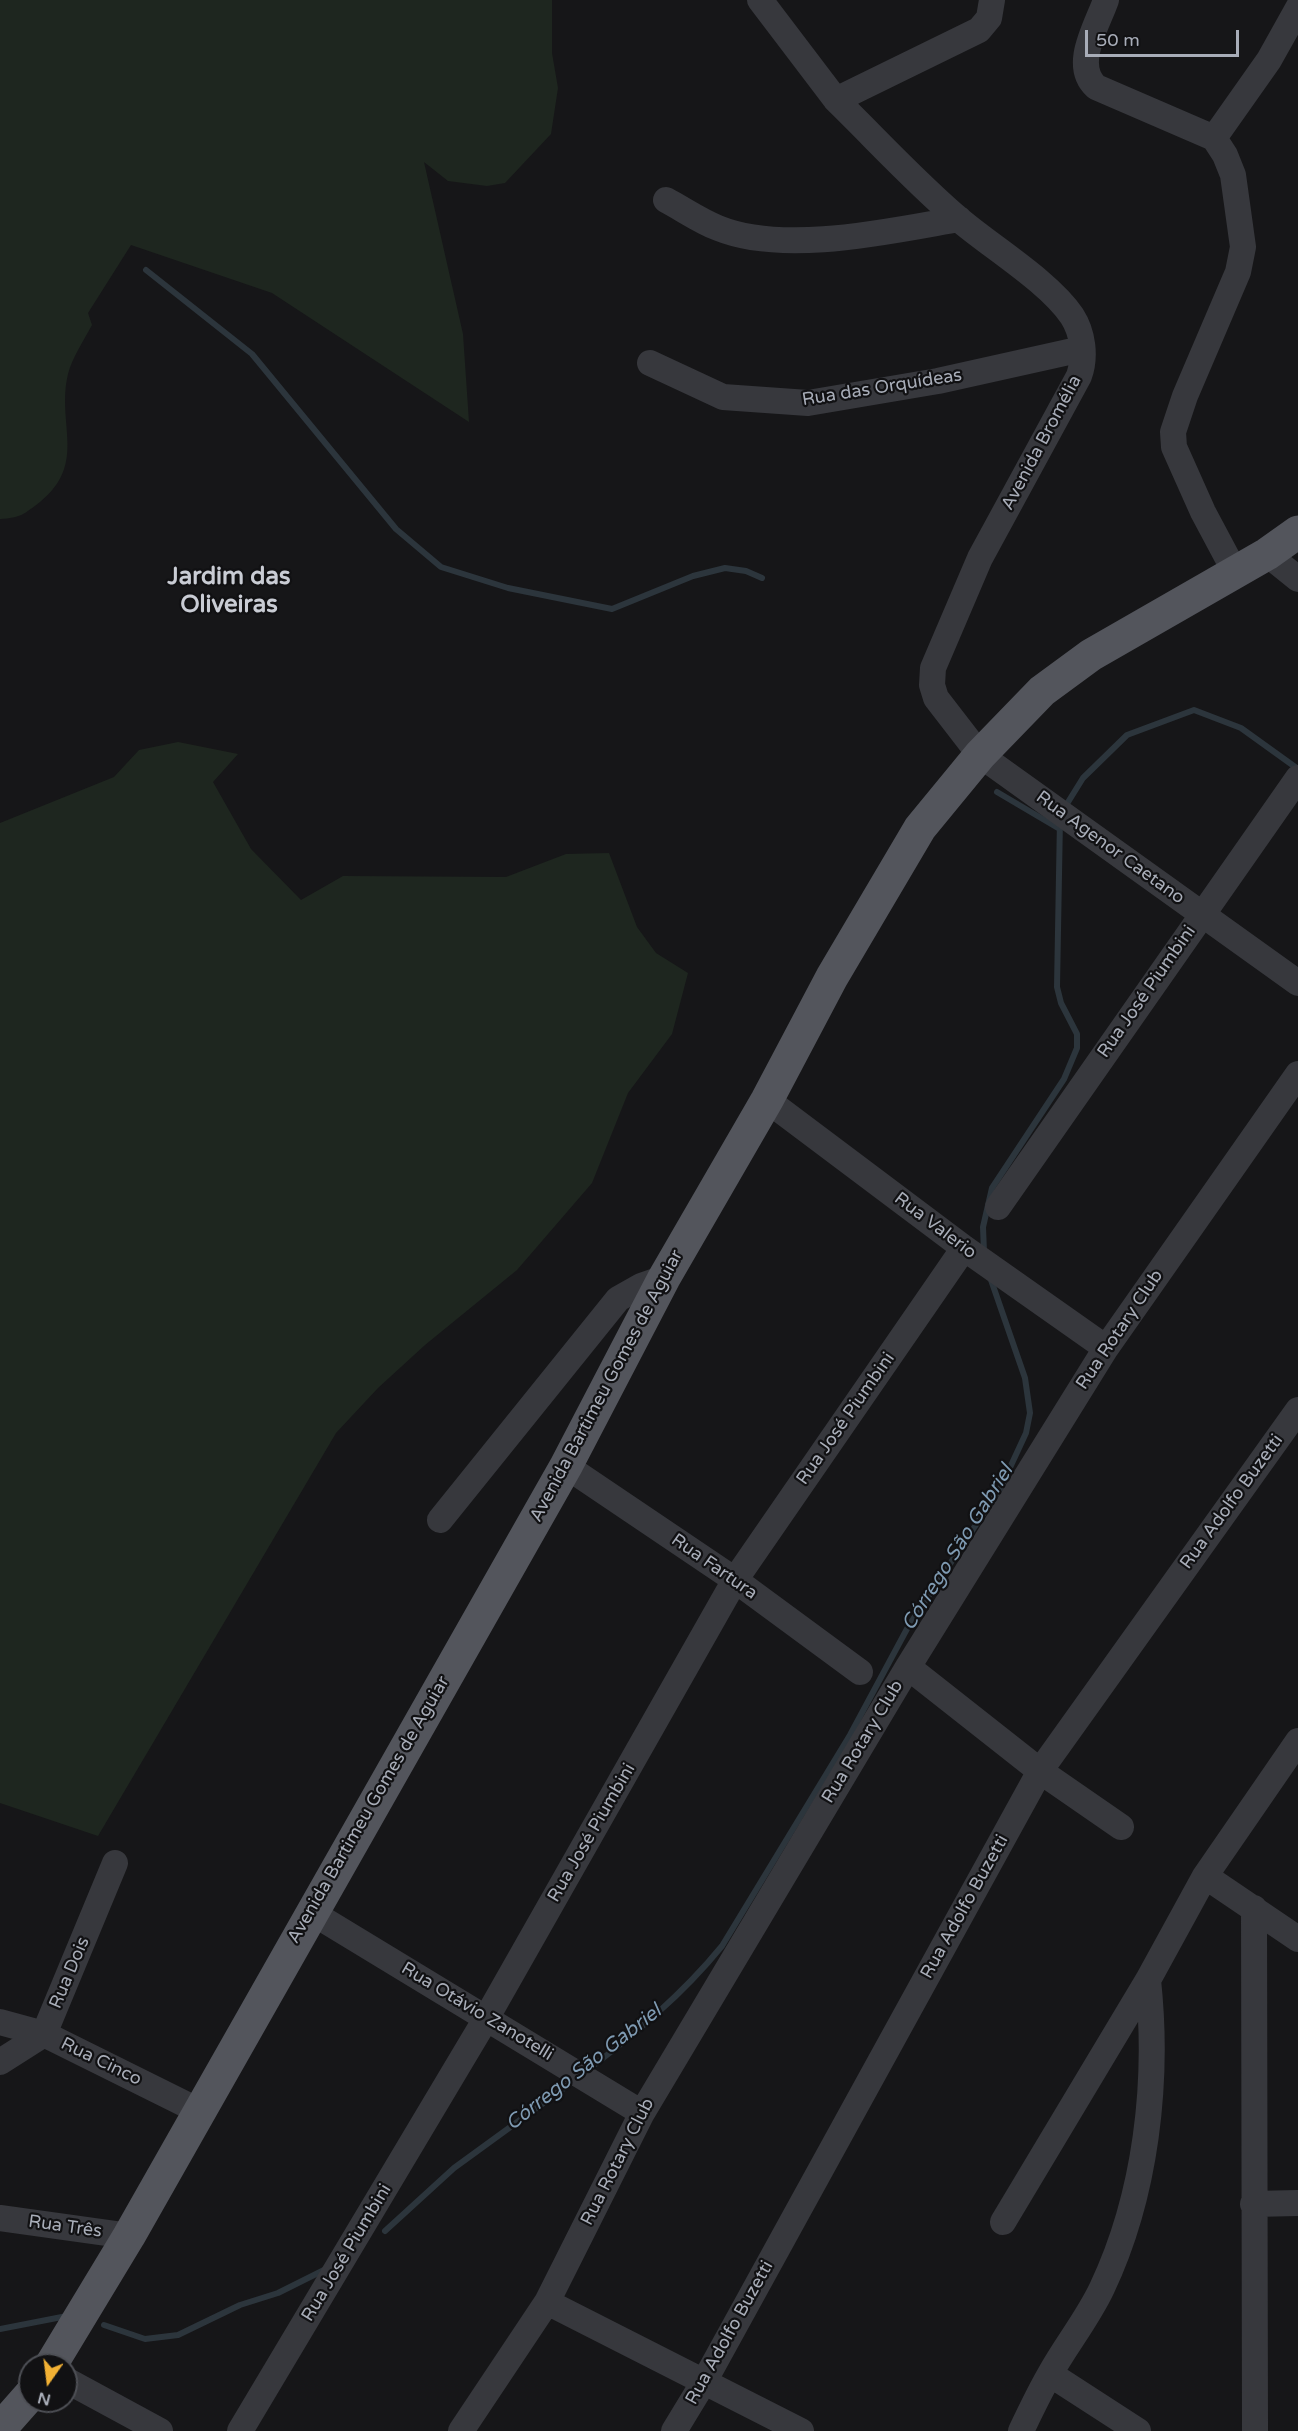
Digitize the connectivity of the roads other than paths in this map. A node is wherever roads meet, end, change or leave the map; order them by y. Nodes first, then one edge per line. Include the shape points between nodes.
1 (760, 0) edge
2 (1106, 0) edge
3 (992, 3) edge
4 (1298, 8) edge
5 (836, 100) junction
6 (1214, 138) junction
7 (666, 200) dead end
8 (959, 219) junction
9 (1082, 349) junction
10 (651, 363) dead end
11 (1298, 532) edge
12 (1267, 554) junction
13 (1235, 572) junction
14 (1298, 579) edge
15 (980, 755) junction
16 (1294, 783) edge
17 (1202, 914) junction
18 (1298, 983) edge
19 (1298, 1074) edge
20 (767, 1100) junction
21 (998, 1207) dead end
22 (976, 1256) junction
23 (664, 1278) junction
24 (1106, 1348) junction
25 (1298, 1410) edge
26 (566, 1466) junction
27 (440, 1520) dead end
28 (735, 1580) junction
29 (908, 1667) junction
30 (860, 1672) dead end
31 (1298, 1741) edge
32 (1040, 1771) junction
33 (1121, 1827) dead end
34 (115, 1863) dead end
35 (1205, 1876) junction
36 (1254, 1908) junction
37 (311, 1912) junction
38 (1298, 1939) edge
39 (1148, 1980) junction
40 (487, 2017) junction
41 (0, 2022) edge
42 (44, 2034) junction
43 (0, 2062) edge
44 (200, 2111) junction
45 (642, 2113) junction
46 (1252, 2204) junction
47 (1298, 2204) edge
48 (0, 2218) edge
49 (1003, 2222) dead end
50 (129, 2236) junction
51 (547, 2302) junction
52 (64, 2353) edge
53 (78, 2367) edge
54 (1050, 2374) junction
55 (705, 2380) junction
56 (18, 2409) edge
57 (0, 2429) edge
58 (160, 2431) edge
59 (240, 2431) edge
60 (461, 2431) edge
61 (674, 2431) edge
62 (801, 2431) edge
63 (1021, 2431) edge
64 (1138, 2431) edge
65 (1255, 2431) edge

1 - 5 street, Avenida Bromélia
2 - 6 street via 1086,55 1084,71 1088,80 1096,87
3 - 5 street via 989,18 980,30
4 - 6 street via 1269,60
5 - 8 street, Avenida Bromélia
6 - 13 street via 1233,175 1244,247 1238,272 1173,432 1174,447 1193,490
7 - 8 street via 719,228 769,240 856,236
8 - 9 street, Avenida Bromélia via 1049,291 1078,328
9 - 10 street, Rua das Orquídeas via 938,381 808,404 723,397
9 - 15 street, Avenida Bromélia via 1084,362 1079,376 980,558 933,668 936,698
11 - 12 main road, Avenida Bartimeu Gomes de Aguiar
12 - 13 main road, Avenida Bartimeu Gomes de Aguiar
12 - 14 street
13 - 15 main road, Avenida Bartimeu Gomes de Aguiar via 1090,655 1042,691
15 - 17 street, Rua Agenor Caetano
15 - 20 main road, Avenida Bartimeu Gomes de Aguiar via 920,828 832,977
16 - 17 street, Rua José Piumbini
17 - 18 street, Rua Agenor Caetano
17 - 21 street, Rua José Piumbini
19 - 24 street, Rua Rotary Club
20 - 22 street, Rua Valerio
20 - 23 main road, Avenida Bartimeu Gomes de Aguiar
22 - 24 street, Rua Valerio
22 - 28 street, Rua José Piumbini
23 - 26 main road, Avenida Bartimeu Gomes de Aguiar
23 - 27 street via 618,1299
24 - 29 street, Rua Rotary Club
25 - 32 street, Rua Adolfo Buzetti
26 - 28 street, Rua Fartura
26 - 37 main road, Avenida Bartimeu Gomes de Aguiar
28 - 30 street, Rua Fartura
28 - 40 street, Rua José Piumbini
29 - 32 street
29 - 45 street, Rua Rotary Club
31 - 35 street
32 - 33 street
32 - 55 street, Rua Adolfo Buzetti
34 - 42 street, Rua Dois
35 - 36 street
35 - 39 street
36 - 38 street
36 - 46 street
37 - 40 street, Rua Otávio Zanotelli
37 - 44 main road, Avenida Bartimeu Gomes de Aguiar
39 - 49 street
39 - 54 street via 1153,2026 1147,2121 1131,2209 1101,2291
40 - 45 street, Rua Otávio Zanotelli
40 - 59 street, Rua José Piumbini
41 - 42 street, Rua Cinco
42 - 43 street
42 - 44 street, Rua Cinco
44 - 50 main road, Avenida Bartimeu Gomes de Aguiar
45 - 51 street, Rua Rotary Club
46 - 47 street
46 - 65 street
48 - 50 street, Rua Três
50 - 52 main road, Avenida Bartimeu Gomes de Aguiar
51 - 55 street
51 - 60 street, Rua Rotary Club
53 - 58 street
54 - 63 street
54 - 64 street
55 - 61 street, Rua Adolfo Buzetti
55 - 62 street
56 - 57 main road

